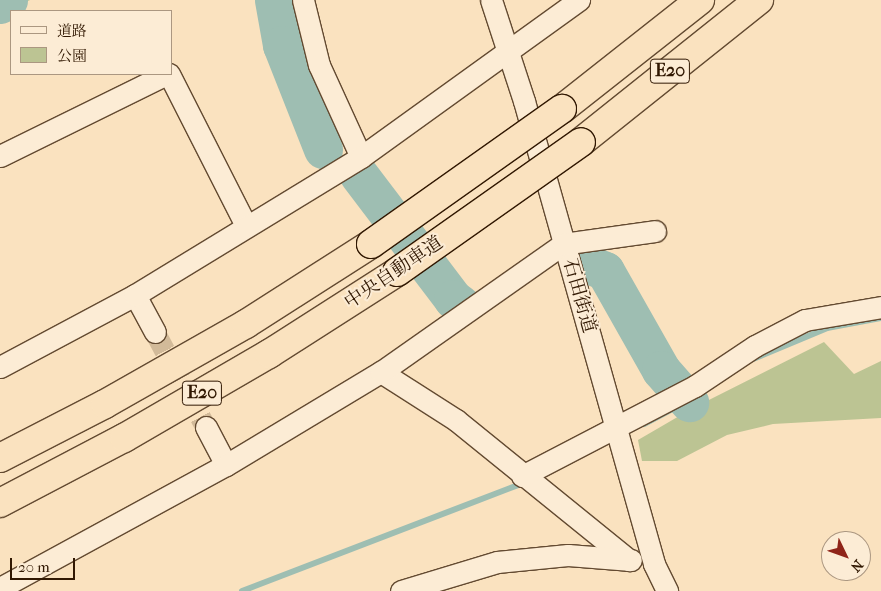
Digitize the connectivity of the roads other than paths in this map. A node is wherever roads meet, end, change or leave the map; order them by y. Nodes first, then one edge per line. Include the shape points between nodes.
1 (303, 0) edge
2 (491, 0) edge
3 (579, 0) edge
4 (700, 0) edge
5 (759, 0) edge
6 (508, 52) junction
7 (166, 75) edge
8 (169, 75) edge
9 (0, 156) edge
10 (361, 157) junction
11 (246, 226) junction
12 (655, 231) dead end
13 (564, 244) junction
14 (135, 295) junction
15 (881, 307) edge
16 (155, 332) tunnel mouth
17 (0, 367) edge
18 (381, 372) junction
19 (206, 428) tunnel mouth
20 (616, 428) junction
21 (0, 458) edge
22 (226, 465) junction
23 (522, 476) junction
24 (0, 503) edge
25 (629, 560) junction
26 (654, 564) junction
27 (0, 588) edge
28 (401, 591) edge
29 (666, 591) edge

1 - 10 street via 319,65
2 - 6 street, 石田街道
3 - 6 street
4 - 21 highway, 中央自動車道 / E20, bridge via 562,109 371,244 246,324 105,404
5 - 24 highway, 中央自動車道 / E20, bridge via 581,142 397,272 261,359 124,438
6 - 10 street
6 - 13 street, 石田街道
7 - 9 street
8 - 11 street
10 - 11 street
11 - 14 street
12 - 13 street
13 - 18 street
13 - 20 street, 石田街道
14 - 16 street
14 - 17 street
15 - 20 street via 805,320 755,346 695,386
18 - 22 street
18 - 23 street via 456,420
19 - 22 street
20 - 23 street
20 - 26 street, 石田街道
22 - 27 street
23 - 25 street
25 - 26 street
25 - 28 street via 568,555 497,562
26 - 29 street, 石田街道

